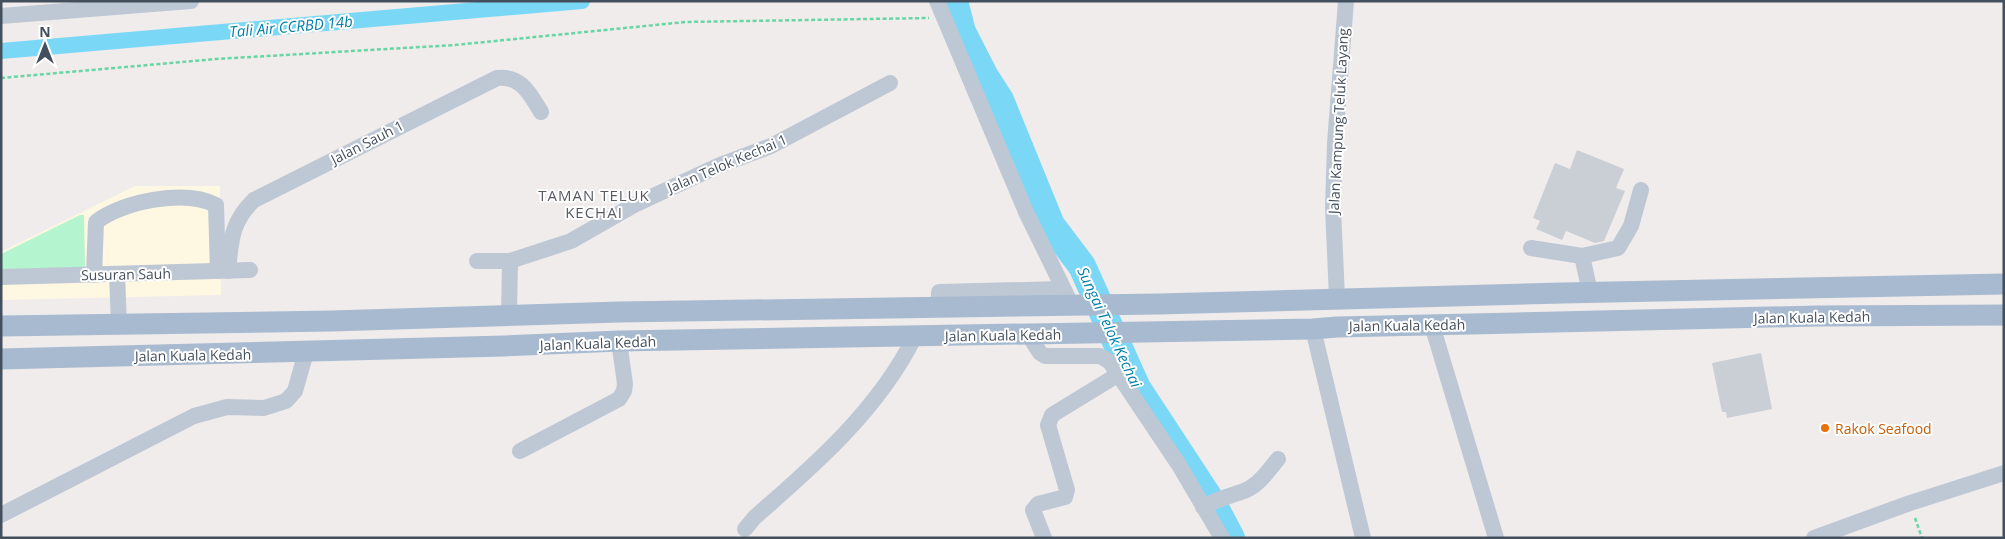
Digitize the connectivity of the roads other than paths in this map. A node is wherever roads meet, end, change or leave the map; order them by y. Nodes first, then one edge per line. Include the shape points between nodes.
1 (191, 1) edge
2 (937, 1) edge
3 (1346, 3) edge
4 (1, 16) edge
5 (890, 83) dead end
6 (541, 112) dead end
7 (1641, 190) dead end
8 (1531, 248) dead end
9 (1582, 256) junction
10 (477, 261) dead end
11 (510, 261) junction
12 (250, 270) dead end
13 (223, 271) junction
14 (117, 274) junction
15 (94, 275) junction
16 (1, 277) edge
17 (1996, 284) edge
18 (1590, 292) junction
19 (1337, 298) junction
20 (1069, 299) junction
21 (509, 314) junction
22 (1997, 316) edge
23 (1602, 322) junction
24 (119, 325) junction
25 (1432, 325) junction
26 (1, 326) edge
27 (1313, 329) junction
28 (1028, 334) junction
29 (914, 336) junction
30 (620, 341) junction
31 (306, 352) junction
32 (1, 360) edge
33 (1119, 374) junction
34 (520, 451) dead end
35 (1278, 459) dead end
36 (2004, 473) edge
37 (1210, 503) junction
38 (1, 515) edge
39 (745, 529) dead end
40 (1222, 537) edge
41 (1044, 538) edge
42 (1363, 538) edge
43 (1496, 538) edge
44 (1814, 538) edge

1 - 4 street
2 - 20 street via 1026,212
3 - 19 street, Jalan Kampung Teluk Layang via 1333,208
5 - 11 street, Jalan Telok Kechai 1 via 771,146 634,204 570,241
6 - 13 street, Jalan Sauh 1 via 522,83 514,78 498,78 254,200 242,211
7 - 9 street via 1631,226 1622,243 1610,251
8 - 9 street
9 - 18 street
10 - 11 street, Jalan Telok Kechai 1
11 - 21 street
12 - 13 street, Susuran Sauh
13 - 14 street, Susuran Sauh
13 - 15 street via 216,205 204,198 143,200 102,217 96,222
14 - 15 street, Susuran Sauh
14 - 24 street
15 - 16 street, Susuran Sauh
17 - 18 main road, Jalan Kuala Kedah
17 - 22 main road
18 - 19 main road, Jalan Kuala Kedah
18 - 23 main road
19 - 20 main road, Jalan Kuala Kedah via 1159,304
20 - 21 main road, Jalan Kuala Kedah via 939,307
21 - 24 main road, Jalan Kuala Kedah
22 - 23 main road, Jalan Kuala Kedah via 1817,316
23 - 25 main road, Jalan Kuala Kedah
24 - 26 main road, Jalan Kuala Kedah
25 - 27 main road, Jalan Kuala Kedah
25 - 43 street
27 - 28 main road, Jalan Kuala Kedah
27 - 42 street
28 - 29 main road, Jalan Kuala Kedah
28 - 33 street via 1043,355 1103,357
29 - 30 main road, Jalan Kuala Kedah
29 - 39 street via 903,360 881,392 835,443
30 - 31 main road, Jalan Kuala Kedah
30 - 34 street via 625,384 619,399
31 - 32 main road, Jalan Kuala Kedah
31 - 38 street via 295,391 286,401 264,408 227,407 194,416
33 - 37 street via 1179,465
33 - 41 street via 1052,415 1049,421 1067,490 1065,497 1038,504 1032,510
35 - 37 street via 1251,487
36 - 44 street
37 - 40 street

